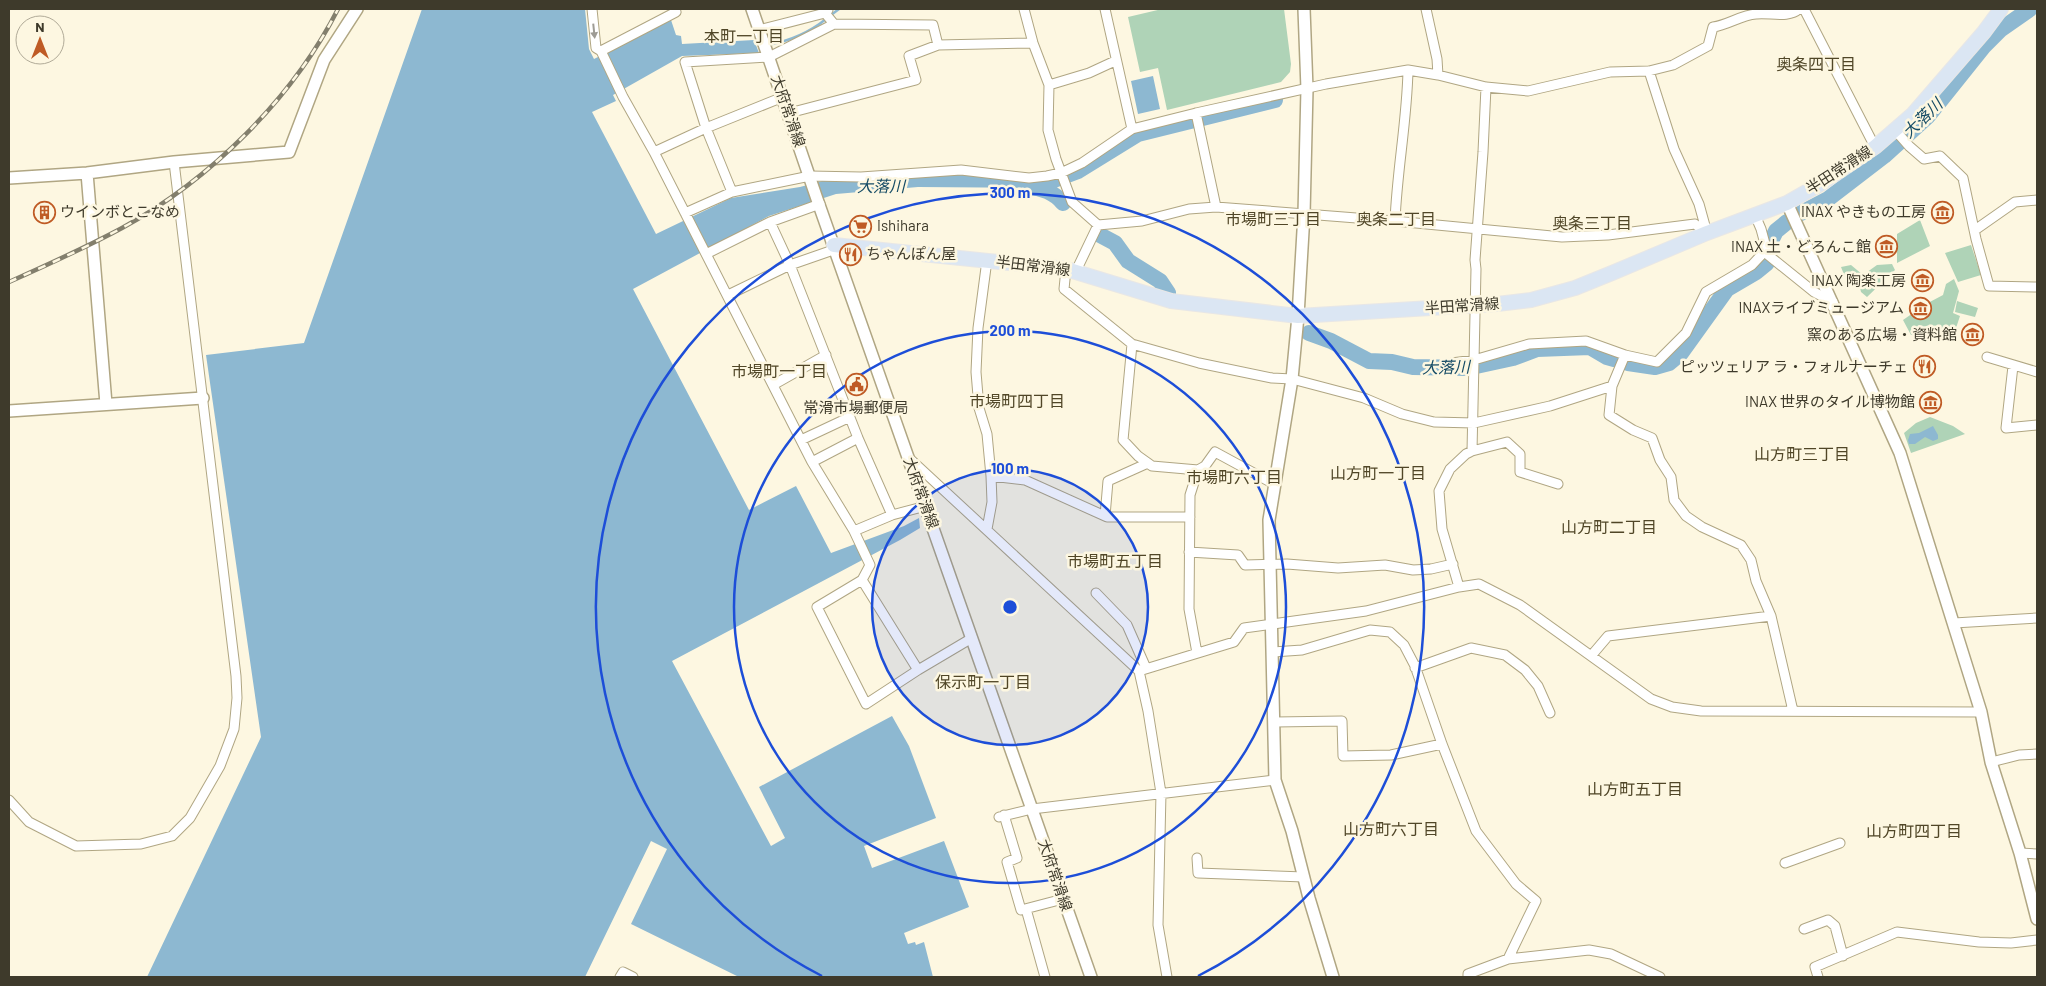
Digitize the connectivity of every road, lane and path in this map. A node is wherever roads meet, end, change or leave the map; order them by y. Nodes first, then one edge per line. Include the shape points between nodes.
1 (357, 9) edge
2 (592, 9) edge
3 (675, 9) edge
4 (752, 9) edge
5 (1024, 9) edge
6 (1104, 9) edge
7 (1304, 9) edge
8 (1426, 9) edge
9 (1799, 9) edge
10 (1804, 9) edge
11 (2001, 9) edge
12 (826, 12) edge
13 (833, 23) junction
14 (761, 35) junction
15 (1033, 43) junction
16 (938, 45) junction
17 (601, 51) junction
18 (768, 54) junction
19 (1115, 61) junction
20 (1408, 70) junction
21 (1649, 71) junction
22 (1438, 75) junction
23 (1050, 85) junction
24 (1486, 87) junction
25 (1307, 89) junction
26 (783, 97) junction
27 (789, 113) junction
28 (1196, 113) junction
29 (706, 128) junction
30 (1132, 129) junction
31 (1898, 134) junction
32 (1875, 147) junction
33 (654, 152) junction
34 (174, 162) junction
35 (87, 173) junction
36 (1063, 177) junction
37 (9, 178) edge
38 (811, 179) junction
39 (732, 192) junction
40 (2037, 200) edge
41 (818, 202) junction
42 (1787, 203) junction
43 (1216, 207) junction
44 (685, 213) junction
45 (1304, 214) junction
46 (1755, 215) junction
47 (1395, 221) junction
48 (770, 222) junction
49 (1098, 225) junction
50 (1478, 229) junction
51 (1975, 230) junction
52 (1707, 233) junction
53 (835, 247) junction
54 (1766, 250) junction
55 (706, 254) junction
56 (987, 260) junction
57 (790, 265) junction
58 (1071, 270) junction
59 (2037, 287) edge
60 (728, 295) junction
61 (1833, 302) junction
62 (1476, 305) junction
63 (1298, 316) junction
64 (1132, 344) junction
65 (826, 355) junction
66 (1625, 355) junction
67 (1987, 357) dead end
68 (1452, 363) dead end
69 (1474, 365) junction
70 (2013, 366) junction
71 (2037, 372) edge
72 (1292, 379) junction
73 (773, 385) junction
74 (1612, 386) junction
75 (203, 398) junction
76 (106, 404) junction
77 (9, 411) edge
78 (850, 417) junction
79 (1474, 423) junction
80 (2037, 425) edge
81 (858, 438) junction
82 (801, 440) junction
83 (1472, 450) junction
84 (909, 458) junction
85 (812, 462) junction
86 (1148, 463) junction
87 (1198, 470) junction
88 (991, 476) junction
89 (1274, 484) junction
90 (1558, 484) dead end
91 (926, 506) junction
92 (892, 515) junction
93 (1104, 516) junction
94 (1190, 517) junction
95 (987, 528) junction
96 (854, 532) junction
97 (1189, 552) junction
98 (1270, 564) junction
99 (1453, 564) junction
100 (862, 580) junction
101 (1459, 587) junction
102 (1096, 593) dead end
103 (1366, 612) junction
104 (1771, 616) junction
105 (2037, 618) edge
106 (1954, 623) junction
107 (1272, 624) junction
108 (1370, 630) junction
109 (972, 638) junction
110 (1273, 652) junction
111 (1198, 653) junction
112 (1591, 656) junction
113 (1415, 668) junction
114 (1142, 669) junction
115 (918, 670) junction
116 (1793, 711) junction
117 (1981, 712) junction
118 (1550, 713) dead end
119 (1275, 722) junction
120 (1442, 744) junction
121 (2037, 754) edge
122 (1992, 762) junction
123 (1275, 780) junction
124 (1161, 792) junction
125 (9, 800) edge
126 (1032, 809) junction
127 (1840, 842) dead end
128 (2020, 853) junction
129 (2037, 854) edge
130 (1197, 858) dead end
131 (1785, 863) dead end
132 (1304, 877) junction
133 (1063, 899) junction
134 (1026, 909) junction
135 (2037, 919) edge
136 (1804, 929) dead end
137 (2037, 940) edge
138 (1843, 956) junction
139 (1508, 959) junction
140 (1088, 976) edge
141 (620, 977) edge
142 (633, 977) edge
143 (1045, 977) edge
144 (1167, 977) edge
145 (1333, 977) edge
146 (1468, 977) edge
147 (1660, 977) edge
148 (1818, 977) edge

1 - 34 street via 324,60 289,152
2 -> 17 street via 596,48
3 - 17 street via 676,12
4 - 14 street, 大府常滑線
5 - 15 street
6 - 19 street
7 - 25 street
8 - 22 street
9 - 21 street via 1786,14 1752,14 1713,27 1708,46 1673,65
10 - 32 street
11 - 31 main road, 半田常滑線
12 - 13 street
12 - 14 street
13 - 16 street via 933,25
13 - 18 street
14 - 18 street, 大府常滑線
15 - 16 street
15 - 23 street
16 - 27 street via 909,56 916,80
17 - 33 street
18 - 26 street, 大府常滑線
18 - 29 street via 685,62
19 - 23 street via 1089,74
19 - 30 street
20 - 22 street
20 - 25 street
20 - 47 street via 1408,96 1396,180
21 - 24 street via 1610,72 1528,91
21 - 52 street via 1674,149 1699,204
22 - 24 street
23 - 36 street via 1048,130
24 - 50 street
25 - 28 street
25 - 45 street
26 - 27 street, 大府常滑線
26 - 29 street
27 - 38 street, 大府常滑線
28 - 30 street
28 - 43 street
29 - 33 street
29 - 39 street
30 - 36 street
31 - 32 main road, 半田常滑線
31 - 51 street via 1924,160 1940,156 1963,178
32 - 42 main road, 半田常滑線
33 - 44 street
34 - 35 street
34 - 75 street
35 - 37 street
35 - 76 street
36 - 38 street via 1029,178 960,170
36 - 49 street via 1072,202
38 - 39 street
38 - 41 street, 大府常滑線
39 - 44 street
40 - 51 street via 2015,202
41 - 48 street
41 - 53 street, 大府常滑線
42 - 46 main road, 半田常滑線
42 - 61 street
43 - 45 street
43 - 49 street via 1189,209 1142,221
44 - 55 street
45 - 47 street
45 - 63 street
46 - 52 main road, 半田常滑線
46 - 54 street
47 - 50 street
48 - 55 street
48 - 57 street
49 - 58 street
50 - 52 street via 1562,237 1695,224
50 - 62 street
51 - 59 street via 1989,286
52 - 62 main road, 半田常滑線 via 1575,288 1531,300
53 - 56 main road, 半田常滑線
53 - 57 street
53 - 84 street, 大府常滑線
54 - 61 street via 1788,273
54 - 66 street via 1752,265 1706,292 1686,333 1657,362
55 - 60 street
56 - 58 main road, 半田常滑線
56 - 88 street via 976,372
57 - 60 street
57 - 65 street
58 - 63 main road, 半田常滑線 via 1171,301
58 - 64 street via 1064,289
60 - 73 street
61 - 106 street via 1900,453
62 - 63 main road, 半田常滑線
62 - 69 street
63 - 72 street
64 - 72 street via 1200,363
64 - 86 street via 1124,440
65 - 73 street
65 - 78 street
66 - 69 street via 1586,341 1529,344
66 - 74 street
67 - 70 street
68 - 69 street
69 - 79 street
70 - 71 street
70 - 80 street via 2006,428
72 - 79 street via 1364,398 1420,420
72 - 89 street
73 - 82 street
74 - 79 street via 1550,406
74 - 104 street via 1609,415 1652,438 1671,477 1674,500 1686,516 1741,545 1751,560
75 - 76 street
75 - 125 street via 236,676 234,729 220,766 190,818 172,836 141,844 76,846 29,822
76 - 77 street
78 - 81 street
78 - 82 street
79 - 83 street
81 - 85 street
81 - 92 street
82 - 85 street
83 - 90 street via 1507,442 1520,454 1520,472
83 - 99 street via 1450,470 1439,491 1442,528
84 - 91 street, 大府常滑線
84 - 95 street
85 - 96 street
86 - 87 street
86 - 93 street via 1108,481
87 - 89 street via 1205,466 1214,452
87 - 94 street via 1190,495
88 - 93 street via 1025,480
88 - 95 street via 992,502
89 - 98 street via 1269,520
91 - 92 street
91 - 109 street, 大府常滑線
92 - 96 street
93 - 94 street
94 - 97 street
95 - 114 street
96 - 100 street via 870,565
97 - 98 street via 1238,555 1245,565
97 - 111 street via 1188,609
98 - 99 street via 1338,568 1385,565 1413,570
98 - 107 street
99 - 101 street
100 - 115 street
100 - 115 street via 817,607 866,704
101 - 103 street
101 - 112 street via 1479,584 1498,592
102 - 114 street via 1127,625
103 - 107 street
103 - 108 street
104 - 112 street via 1608,636
104 - 116 street
105 - 106 street
106 - 117 street
107 - 110 street
107 - 111 street via 1244,628 1234,642
108 - 110 street via 1302,650
108 - 113 street via 1390,632 1404,645
109 - 115 street
109 - 126 street, 大府常滑線
110 - 119 street
111 - 114 street
112 - 116 street via 1651,699 1672,707 1701,711
113 - 118 street via 1472,648 1505,655 1525,670 1538,686
113 - 120 street
114 - 124 street
116 - 117 street
117 - 122 street
119 - 120 street via 1342,721 1343,756 1391,756
119 - 123 street
120 - 139 street via 1476,831 1516,884 1536,901
121 - 122 street
122 - 128 street
123 - 124 street
123 - 132 street
124 - 126 street
124 - 144 street via 1158,925
126 - 133 street, 大府常滑線
126 - 134 street via 1002,816 1016,858 1007,862 1021,910
127 - 131 street
128 - 129 street
128 - 135 street
130 - 132 street via 1198,873
132 - 145 street
133 - 134 street
133 - 140 street, 大府常滑線
134 - 143 street
136 - 138 street via 1828,920 1835,926
137 - 138 street via 1979,942 1897,932
138 - 148 street via 1816,967
139 - 146 street via 1468,974
139 - 147 street via 1581,950 1598,951 1612,954
141 - 142 street via 623,972

